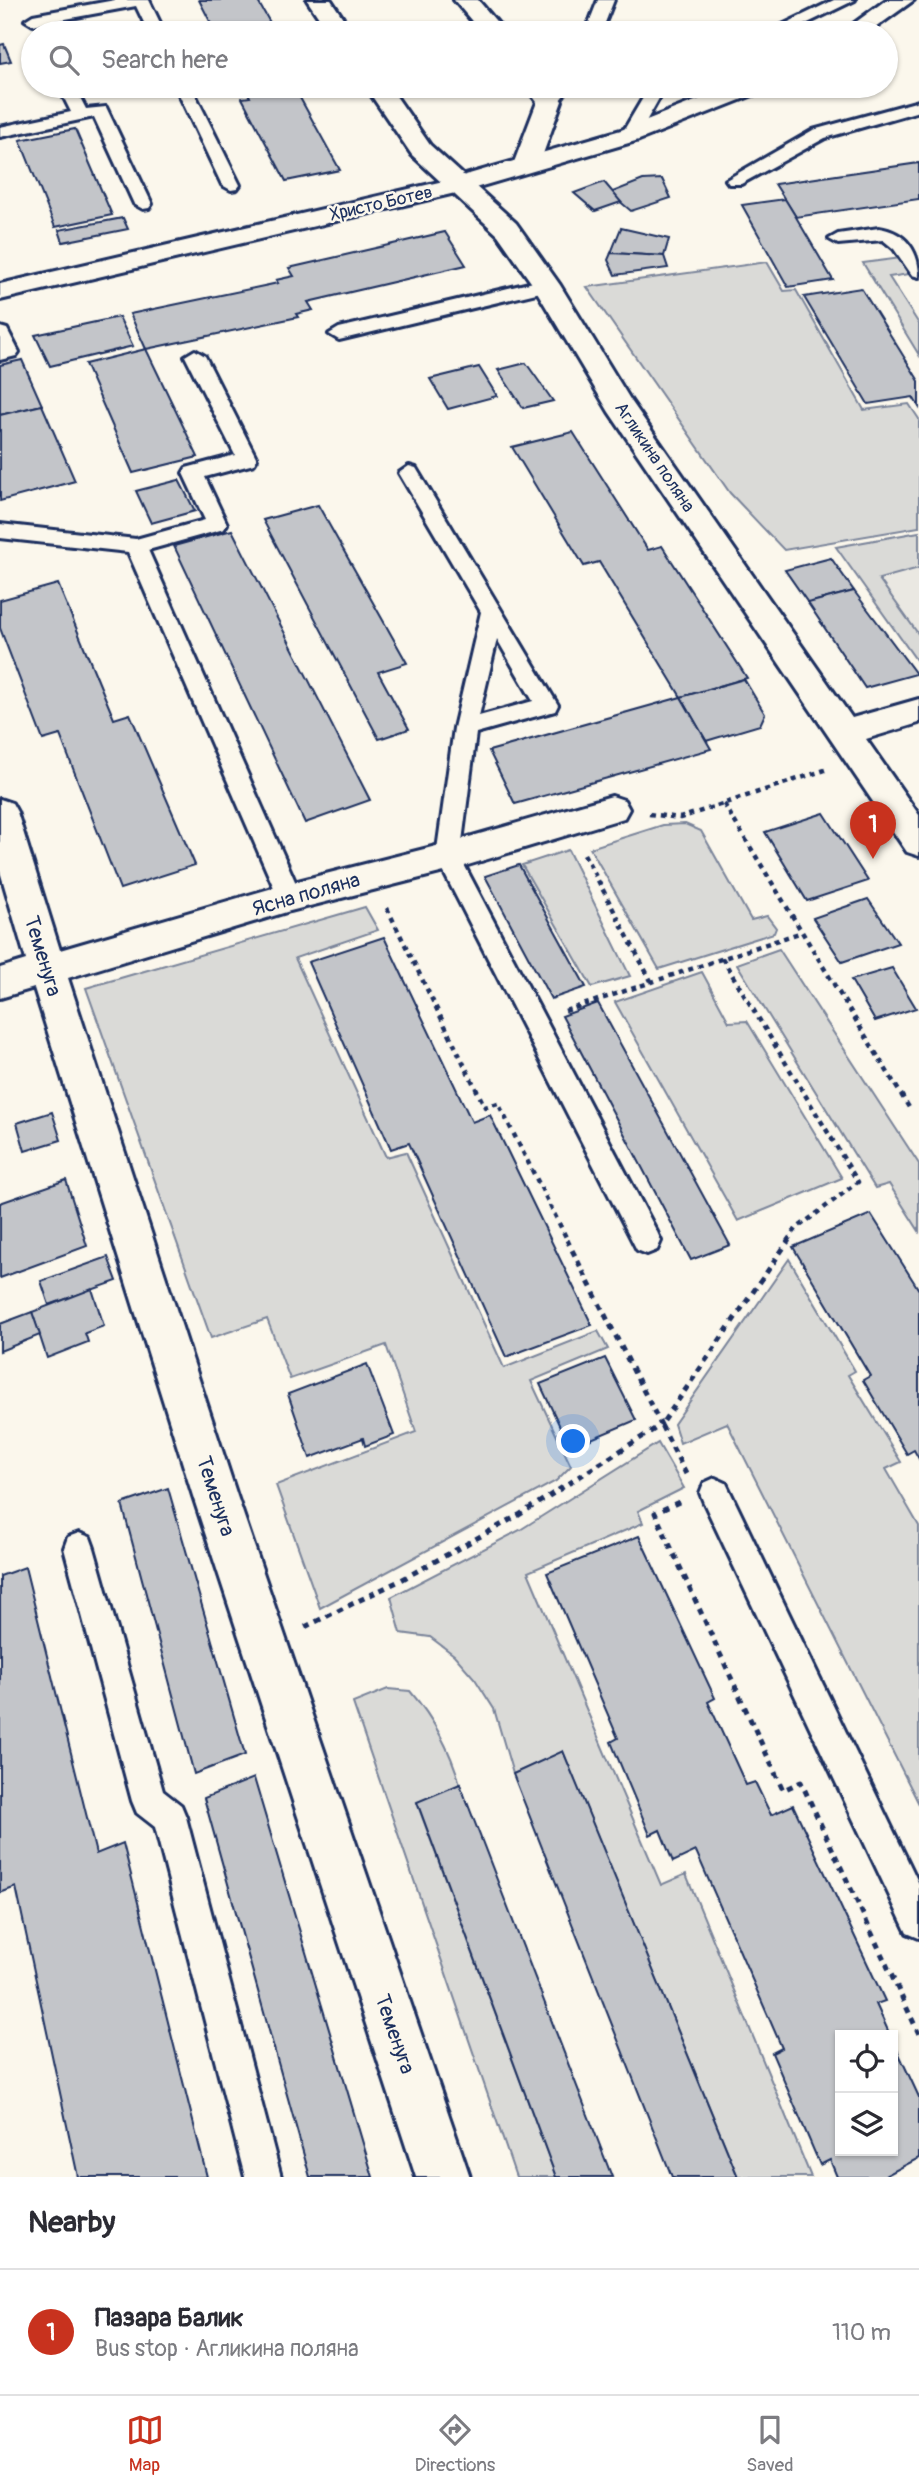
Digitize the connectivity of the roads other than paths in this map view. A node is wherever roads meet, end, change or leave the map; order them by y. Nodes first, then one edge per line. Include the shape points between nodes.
1 (23, 0) edge
2 (141, 0) edge
3 (319, 0) edge
4 (466, 0) edge
5 (606, 0) edge
6 (847, 0) edge
7 (902, 0) edge
8 (33, 21) edge
9 (59, 21) edge
10 (151, 21) edge
11 (333, 21) edge
12 (484, 21) edge
13 (598, 21) edge
14 (801, 21) edge
15 (871, 21) edge
16 (72, 98) edge
17 (189, 98) edge
18 (385, 98) edge
19 (548, 98) edge
20 (651, 98) edge
21 (724, 98) edge
22 (919, 106) edge
23 (81, 115) junction
24 (0, 132) edge
25 (630, 135) junction
26 (526, 165) junction
27 (736, 180) dead end
28 (231, 185) dead end
29 (459, 185) junction
30 (143, 204) dead end
31 (838, 239) dead end
32 (919, 271) edge
33 (546, 285) junction
34 (0, 292) edge
35 (0, 333) edge
36 (338, 334) dead end
37 (0, 354) edge
38 (195, 356) dead end
39 (409, 473) dead end
40 (0, 531) edge
41 (136, 546) junction
42 (492, 612) junction
43 (919, 711) edge
44 (465, 728) junction
45 (845, 733) junction
46 (612, 809) road end
47 (0, 811) edge
48 (919, 842) edge
49 (448, 857) junction
50 (290, 897) junction
51 (47, 970) junction
52 (0, 983) edge
53 (647, 1241) dead end
54 (697, 1491) road end
55 (79, 1548) dead end
56 (919, 1922) edge
57 (263, 2177) edge
58 (443, 2177) edge

1 - 8 lane
2 - 9 lane
2 - 10 lane
3 - 11 street
4 - 12 street
5 - 13 lane
6 - 14 lane
7 - 15 street
16 - 23 lane
17 - 28 lane
18 - 29 street, Агликина поляна via 421,150
19 - 26 street
20 - 25 lane
21 - 25 street, Христо Ботев
22 - 27 lane via 818,134
23 - 24 lane
23 - 30 lane via 100,111
25 - 26 street, Христо Ботев
26 - 29 street, Христо Ботев
29 - 33 street, Агликина поляна via 507,229
29 - 34 street, Христо Ботев
31 - 32 lane via 885,233 896,237
33 - 36 lane
33 - 45 street, Агликина поляна via 620,405
35 - 37 lane via 9,352
38 - 41 lane via 247,459 193,473 217,524
39 - 42 lane
40 - 41 lane
41 - 50 lane
42 - 44 lane
42 - 44 lane via 547,705
43 - 45 street
44 - 49 lane
45 - 48 street, Агликина поляна
46 - 49 street, Ясна поляна
47 - 51 street, Теменуга
49 - 50 street, Ясна поляна
49 - 53 lane
50 - 51 street, Ясна поляна
51 - 52 street, Ясна поляна
51 - 58 street, Теменуга via 265,1647
54 - 56 lane
55 - 57 lane via 149,1801 169,1817

